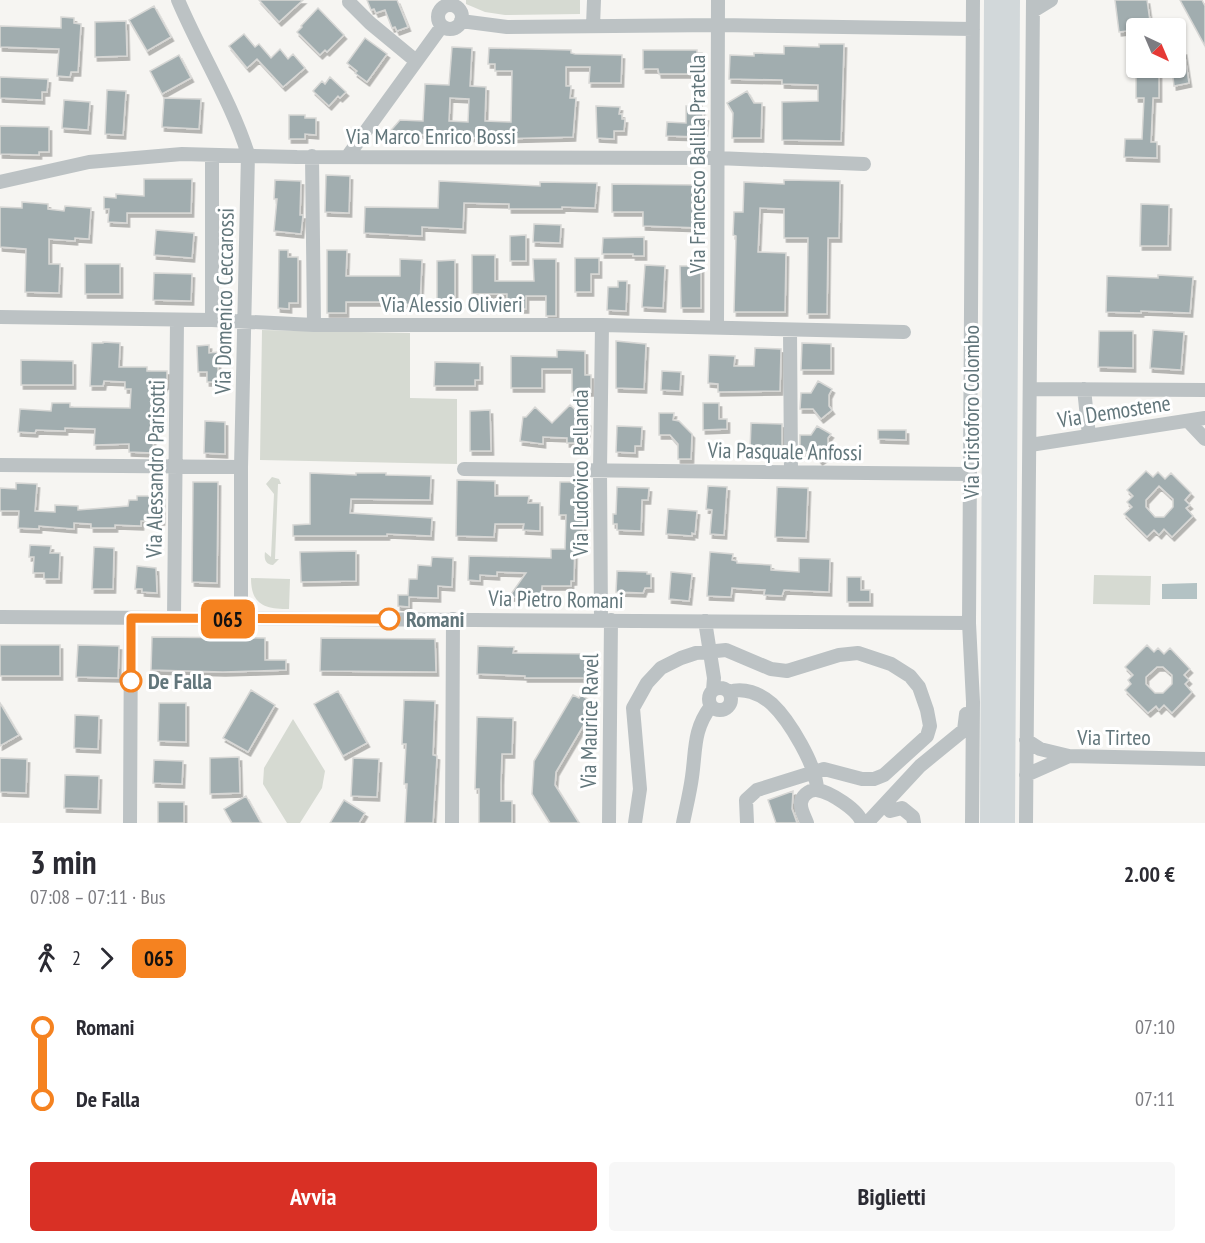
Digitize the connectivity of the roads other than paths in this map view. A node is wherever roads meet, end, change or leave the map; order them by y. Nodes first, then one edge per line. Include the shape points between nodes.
1 (178, 0) edge
2 (594, 0) edge
3 (718, 0) edge
4 (973, 0) edge
5 (993, 0) edge
6 (1011, 0) edge
7 (1051, 0) edge
8 (349, 2) dead end
9 (441, 4) edge
10 (1033, 5) edge
11 (461, 21) junction
12 (442, 26) junction
13 (593, 26) junction
14 (719, 26) junction
15 (973, 29) junction
16 (416, 61) junction
17 (248, 154) junction
18 (212, 156) junction
19 (312, 156) junction
20 (347, 157) junction
21 (717, 158) junction
22 (864, 164) dead end
23 (0, 182) edge
24 (0, 318) edge
25 (212, 320) junction
26 (177, 321) junction
27 (244, 322) junction
28 (314, 325) junction
29 (602, 326) junction
30 (717, 328) junction
31 (790, 330) junction
32 (904, 332) dead end
33 (1030, 389) junction
34 (1084, 389) junction
35 (1205, 390) edge
36 (1205, 418) edge
37 (1188, 421) junction
38 (1089, 436) junction
39 (1205, 439) edge
40 (1030, 445) junction
41 (0, 465) edge
42 (176, 466) junction
43 (241, 467) junction
44 (464, 468) dead end
45 (600, 470) junction
46 (791, 472) junction
47 (970, 474) junction
48 (0, 617) edge
49 (131, 618) junction
50 (174, 618) junction
51 (241, 619) junction
52 (453, 619) junction
53 (606, 621) junction
54 (705, 621) junction
55 (969, 624) junction
56 (709, 652) junction
57 (713, 690) junction
58 (729, 692) junction
59 (973, 702) junction
60 (711, 706) junction
61 (925, 738) junction
62 (1026, 740) junction
63 (1205, 746) edge
64 (935, 751) junction
65 (1069, 756) junction
66 (1198, 759) edge
67 (813, 771) junction
68 (888, 772) junction
69 (1026, 775) junction
70 (902, 785) junction
71 (817, 790) junction
72 (888, 813) edge
73 (130, 823) edge
74 (452, 823) edge
75 (609, 823) edge
76 (635, 823) edge
77 (683, 823) edge
78 (747, 823) edge
79 (807, 823) edge
80 (862, 823) edge
81 (867, 823) edge
82 (914, 823) edge
83 (972, 823) edge
84 (989, 823) edge
85 (1006, 823) edge
86 (1026, 823) edge

1 - 17 street, Via Domenico Ceccarossi via 239,126
2 - 13 street
3 - 14 street, Via Francesco Balilla Pratella
4 - 15 street, Via Cristoforo Colombo
5 - 84 main road, Via Cristoforo Colombo
6 - 85 main road, Via Cristoforo Colombo
7 - 10 street
8 - 16 street
9 - 11 street via 457,8
9 - 12 street via 438,18
10 - 33 street
11 - 12 street via 455,28
11 - 13 street via 507,27
12 - 16 street
13 - 14 street
14 - 15 street
14 - 21 street, Via Francesco Balilla Pratella
15 - 47 street, Via Cristoforo Colombo
16 - 20 street
17 - 18 street, Via Marco Enrico Bossi
17 - 19 street, Via Marco Enrico Bossi
17 - 27 street, Via Domenico Ceccarossi
18 - 23 street, Via Marco Enrico Bossi via 182,154 89,162
18 - 25 street
19 - 20 street, Via Marco Enrico Bossi
19 - 28 street
20 - 21 street, Via Marco Enrico Bossi
21 - 22 street, Via Marco Enrico Bossi
21 - 30 street, Via Francesco Balilla Pratella
24 - 26 street, Via Alessio Olivieri
25 - 26 street, Via Alessio Olivieri
25 - 27 street, Via Alessio Olivieri
26 - 42 street, Via Alessandro Parisotti
27 - 28 street, Via Alessio Olivieri
27 - 43 street, Via Domenico Ceccarossi
28 - 29 street, Via Alessio Olivieri
29 - 30 street, Via Alessio Olivieri
29 - 45 street, Via Ludovico Bellanda
30 - 31 street, Via Alessio Olivieri
31 - 32 street, Via Alessio Olivieri
31 - 46 street
33 - 34 street, Via Demostene
33 - 40 street
34 - 35 street, Via Demostene
34 - 38 street
36 - 37 street, Via Demostene
37 - 38 street, Via Demostene
37 - 39 street
38 - 40 street, Via Demostene
40 - 62 street
41 - 42 street
42 - 43 street
42 - 50 street, Via Alessandro Parisotti
43 - 51 street, Via Domenico Ceccarossi
44 - 45 street, Via Pasquale Anfossi
45 - 46 street, Via Pasquale Anfossi
45 - 53 street, Via Ludovico Bellanda
46 - 47 street, Via Pasquale Anfossi
47 - 55 street, Via Cristoforo Colombo
48 - 49 street, Via Pietro Romani
49 - 50 street, Via Pietro Romani
49 - 73 street
50 - 51 street, Via Pietro Romani
51 - 52 street, Via Pietro Romani
52 - 53 street, Via Pietro Romani
52 - 74 street
53 - 54 street, Via Pietro Romani
53 - 75 street, Via Maurice Ravel
54 - 55 street, Via Pietro Romani
54 - 56 street
55 - 59 street, Via Cristoforo Colombo
56 - 57 street
56 - 61 street via 726,651 771,669 787,671 858,653 891,664 919,687 930,726
56 - 76 street via 696,653 661,668 639,694 633,708 640,789
57 - 58 street via 723,688
57 - 60 street
58 - 60 street via 731,699 725,709
58 - 67 street via 738,689 770,702 797,739
59 - 64 street via 966,713 964,730
59 - 83 street, Via Cristoforo Colombo
60 - 77 street via 696,738
61 - 64 street
61 - 68 street
62 - 65 street via 1040,749
62 - 69 street
63 - 66 street
64 - 70 street
65 - 66 street, Via Tirteo
65 - 69 street, Via Tirteo
67 - 68 street via 831,769 862,779 874,779
67 - 71 street
67 - 78 street via 751,794 746,800
68 - 70 street
69 - 86 street
70 - 72 street
71 - 79 street via 801,800
71 - 80 street via 854,809
72 - 81 street
72 - 82 street via 902,808

